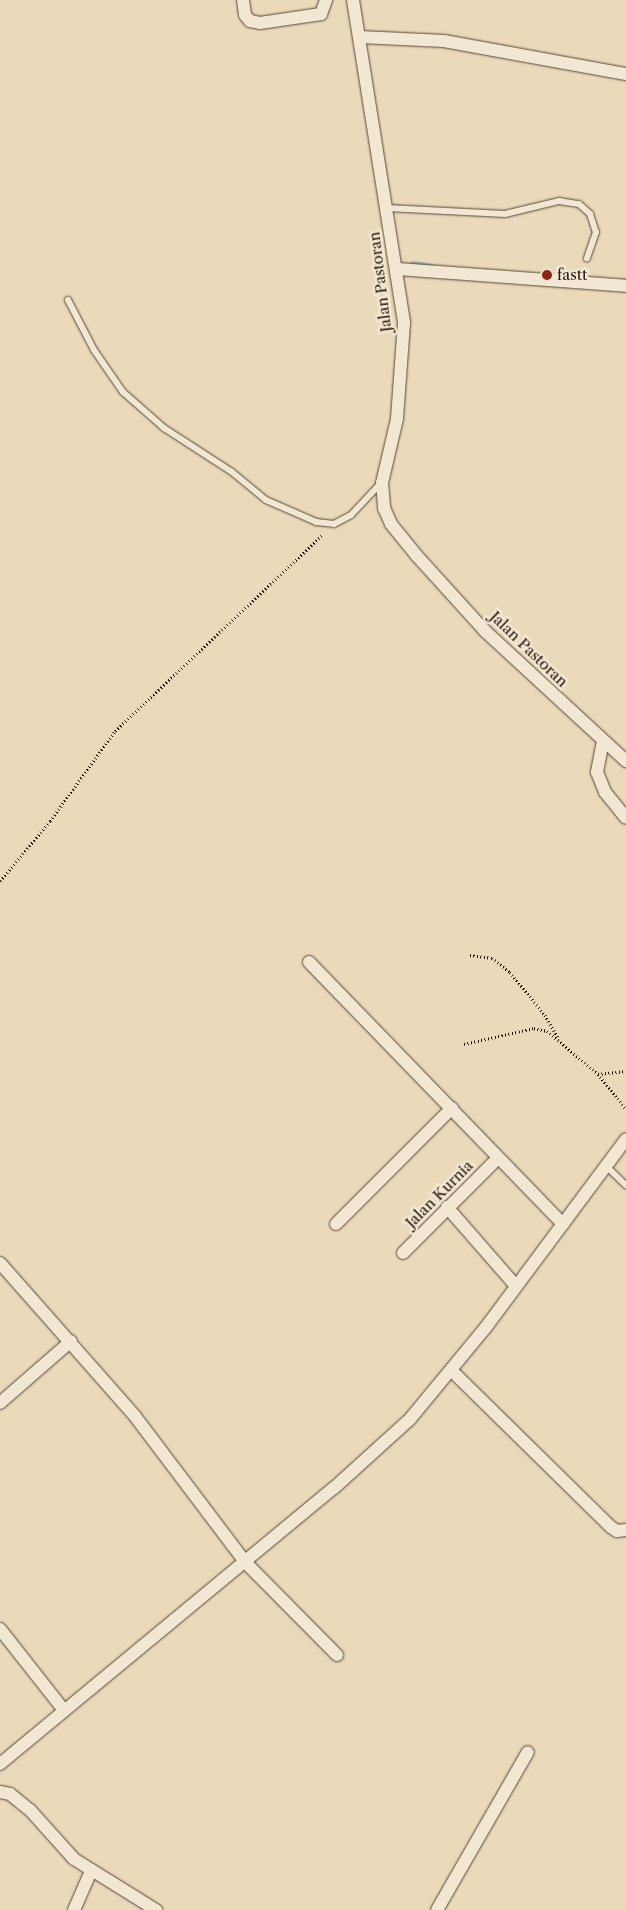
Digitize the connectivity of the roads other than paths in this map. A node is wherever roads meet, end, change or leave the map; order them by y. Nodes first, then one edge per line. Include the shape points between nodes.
1 (243, 0) edge
2 (326, 0) edge
3 (353, 0) edge
4 (360, 37) junction
5 (626, 74) edge
6 (387, 208) junction
7 (587, 258) dead end
8 (397, 269) junction
9 (626, 286) edge
10 (68, 300) dead end
11 (382, 482) junction
12 (603, 741) junction
13 (626, 762) edge
14 (626, 818) edge
15 (309, 962) dead end
16 (452, 1108) junction
17 (626, 1139) edge
18 (498, 1158) junction
19 (606, 1166) junction
20 (626, 1185) edge
21 (447, 1207) junction
22 (336, 1224) dead end
23 (563, 1224) junction
24 (403, 1253) dead end
25 (0, 1263) edge
26 (516, 1286) junction
27 (72, 1341) junction
28 (451, 1370) junction
29 (0, 1403) edge
30 (626, 1530) edge
31 (245, 1562) junction
32 (0, 1629) edge
33 (336, 1655) dead end
34 (64, 1709) junction
35 (528, 1752) dead end
36 (0, 1764) edge
37 (0, 1792) edge
38 (91, 1872) junction
39 (74, 1910) edge
40 (156, 1910) edge
41 (438, 1910) edge

1 - 2 street via 245,15 250,21 260,23 321,14
3 - 4 street, Jalan Pastoran
4 - 5 street via 444,41
4 - 6 street, Jalan Pastoran
6 - 7 lane via 505,214 559,201 579,204 590,214 596,232
6 - 8 street, Jalan Pastoran
8 - 9 street
8 - 11 street, Jalan Pastoran via 404,323 402,379 397,419
10 - 11 lane via 94,350 123,392 164,428 232,472 266,500 316,522 334,524 351,515
11 - 12 street, Jalan Pastoran via 384,508 391,524 417,556 492,638
12 - 13 street, Jalan Pastoran
12 - 14 street via 597,772 605,792
15 - 16 street
16 - 18 street
16 - 22 street
17 - 19 street
18 - 21 street, Jalan Kurnia
18 - 23 street
19 - 20 lane
19 - 23 street
21 - 24 street, Jalan Kurnia
21 - 26 street
23 - 26 street
25 - 27 street
26 - 28 street
27 - 29 street
27 - 31 street via 134,1415
28 - 30 street via 611,1527 617,1531
28 - 31 street via 410,1419
31 - 33 street
31 - 34 street
32 - 34 street
34 - 36 street
35 - 41 street
37 - 38 street via 10,1794 30,1810 74,1859
38 - 39 street
38 - 40 street

